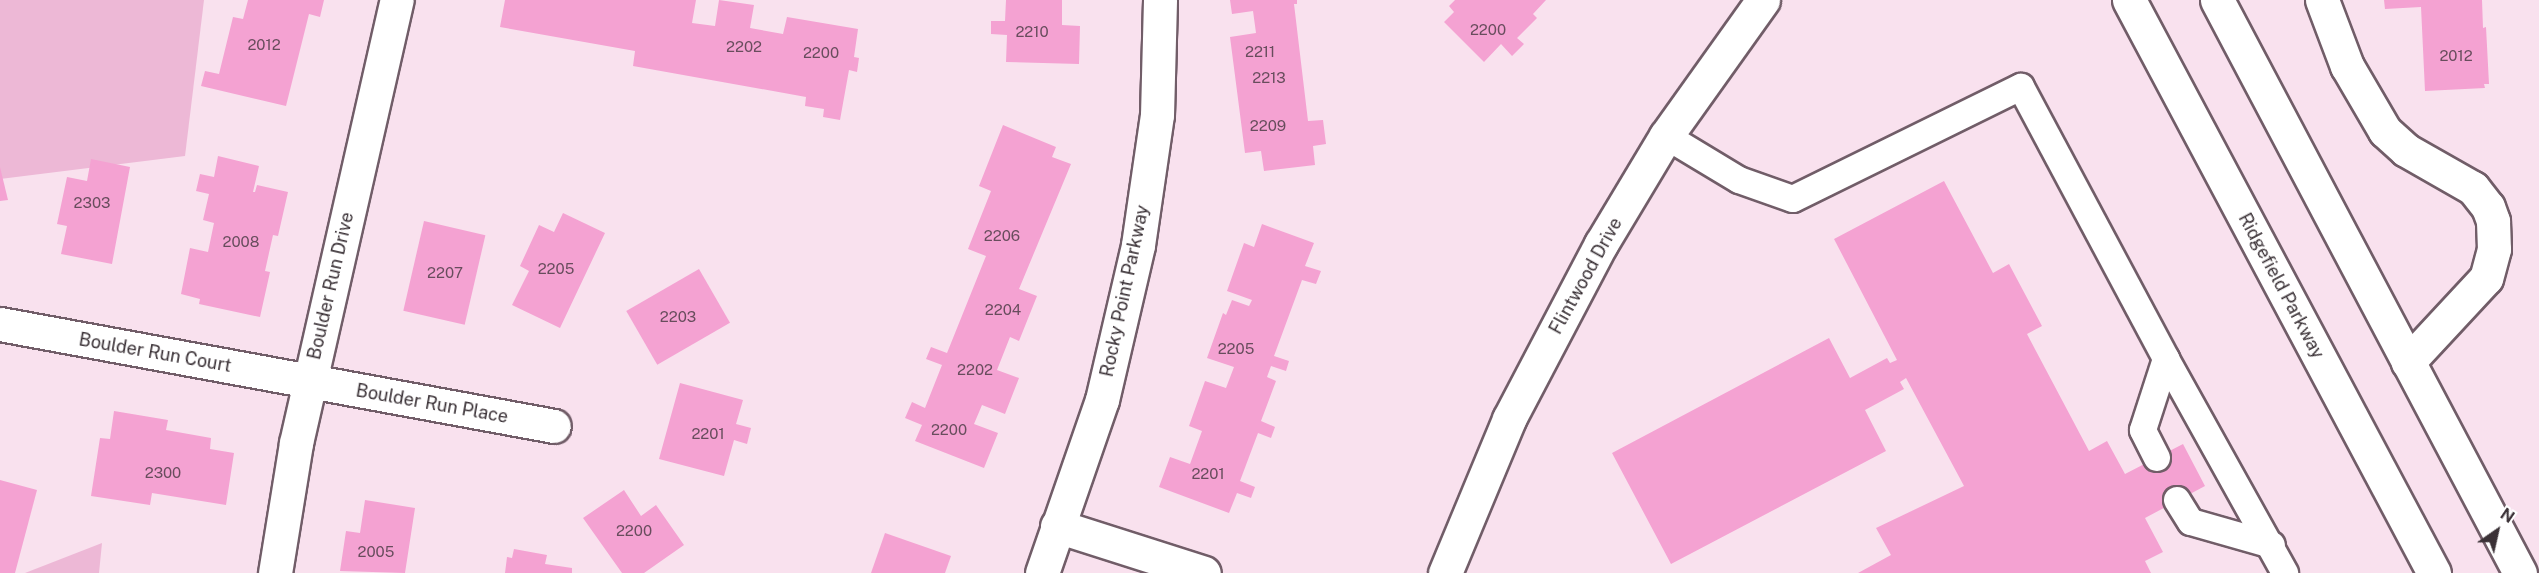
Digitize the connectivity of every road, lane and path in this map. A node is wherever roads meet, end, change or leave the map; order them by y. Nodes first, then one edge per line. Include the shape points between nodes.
1 (397, 0) edge
2 (1160, 0) edge
3 (1763, 0) edge
4 (2129, 0) edge
5 (2217, 0) edge
6 (2322, 0) edge
7 (1666, 136) junction
8 (0, 324) edge
9 (2166, 359) junction
10 (2408, 362) junction
11 (310, 381) junction
12 (554, 426) dead end
13 (2157, 458) dead end
14 (2177, 500) dead end
15 (1057, 526) junction
16 (2272, 545) junction
17 (275, 573) edge
18 (1041, 573) edge
19 (1204, 573) edge
20 (1445, 573) edge
21 (2285, 573) edge
22 (2434, 573) edge
23 (2520, 573) edge

1 - 11 street, Boulder Run Drive
2 - 15 street, Rocky Point Parkway via 1157,115 1138,245 1102,400
3 - 7 street, Flintwood Drive
4 - 22 street, Ridgefield Parkway
5 - 10 street
6 - 10 street via 2347,66 2385,131 2406,150 2473,188 2493,220 2494,249 2486,278
7 - 9 lane via 1739,180 1793,199 2021,87
7 - 20 street, Flintwood Drive via 1601,244 1509,419
8 - 11 street, Boulder Run Court
9 - 13 lane via 2143,430
9 - 16 lane
10 - 23 street
11 - 12 street, Boulder Run Place
11 - 17 street, Boulder Run Drive
14 - 16 lane via 2191,522
15 - 18 street, Rocky Point Parkway
15 - 19 street
16 - 21 lane

